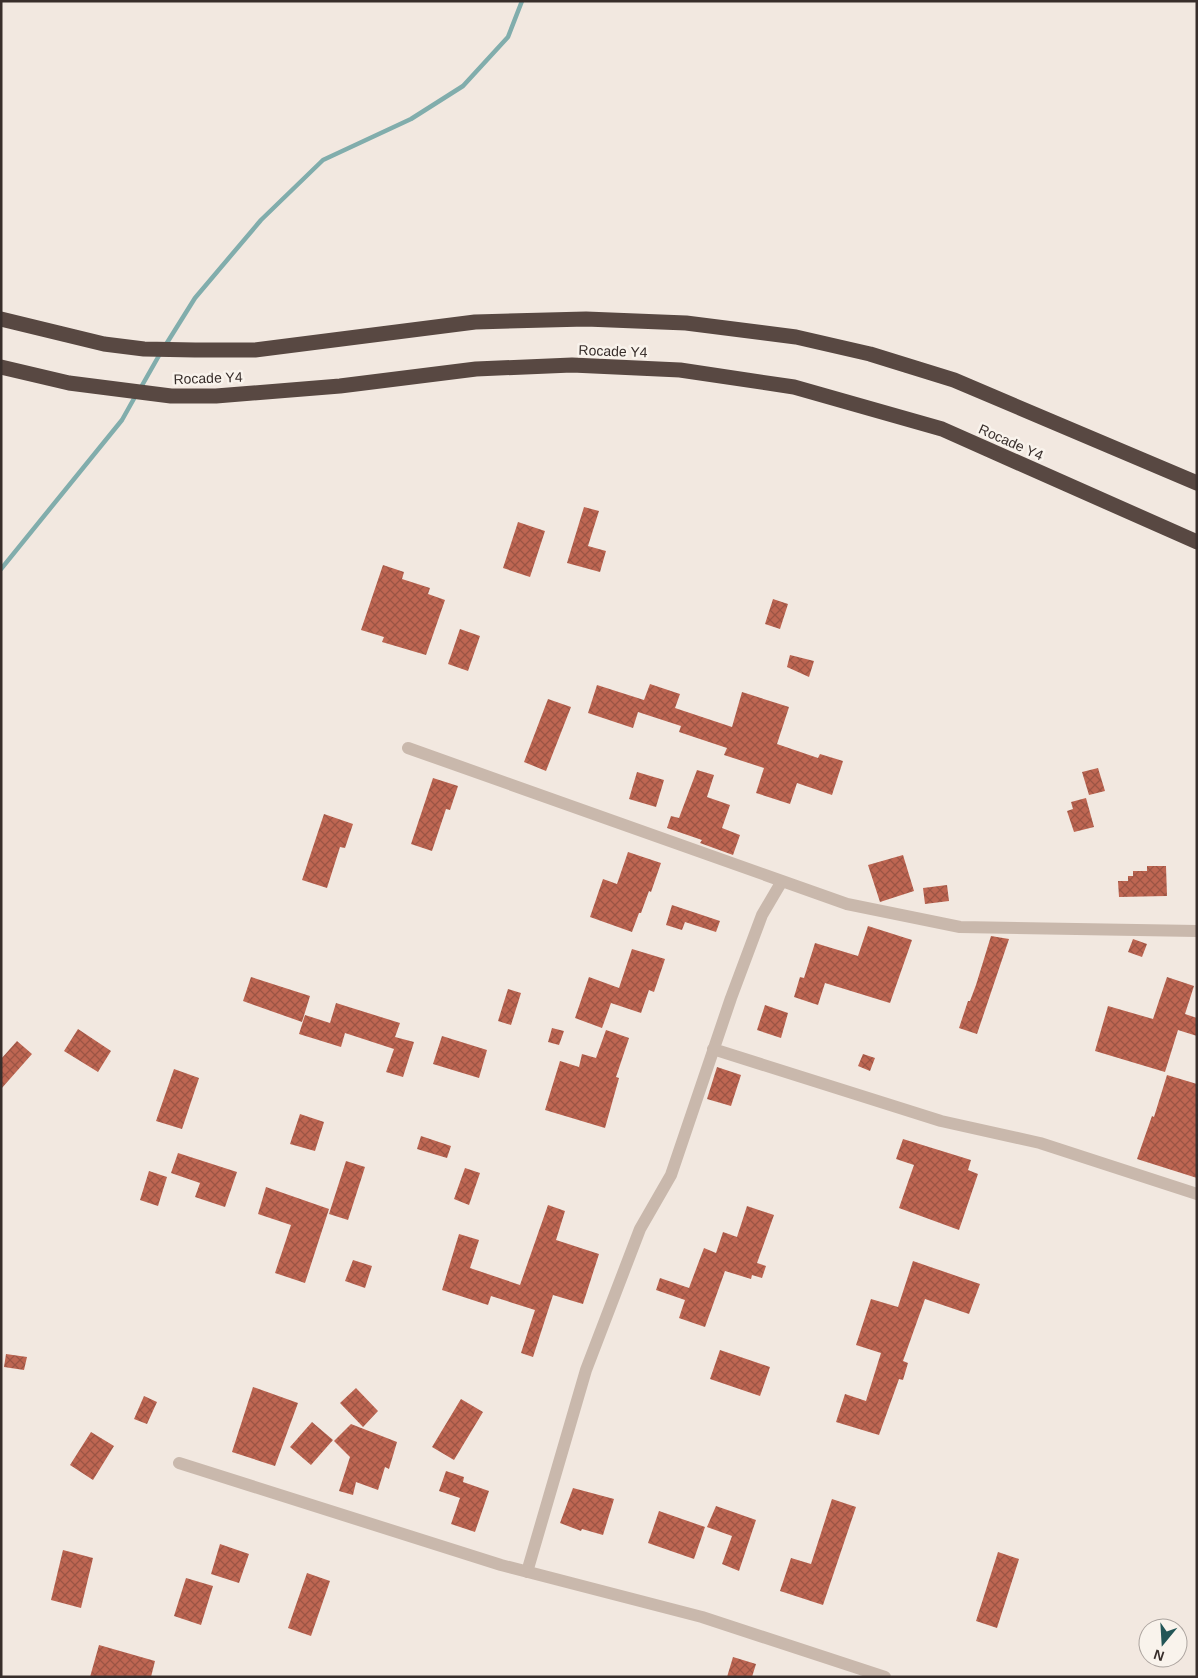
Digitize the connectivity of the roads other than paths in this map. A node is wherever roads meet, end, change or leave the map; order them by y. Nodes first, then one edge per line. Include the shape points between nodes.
1 (1, 319) edge
2 (1, 367) edge
3 (1197, 483) edge
4 (1197, 542) edge
5 (408, 748) dead end
6 (782, 881) junction
7 (1197, 931) edge
8 (713, 1049) junction
9 (1197, 1194) edge
10 (179, 1463) dead end
11 (527, 1572) junction
12 (886, 1677) edge

1 - 3 highway, Rocade Y4 via 104,344 144,349 255,350 474,322 586,319 686,323 796,337 870,354 954,380
2 - 4 highway, Rocade Y4 via 69,383 172,396 216,396 340,386 476,369 572,365 680,370 794,388 942,429
5 - 6 street
6 - 7 street via 848,904 960,927
6 - 8 street via 762,915
8 - 9 street via 941,1120 1040,1143
8 - 11 street via 671,1175 640,1229 586,1370
10 - 11 street
11 - 12 street via 702,1617

